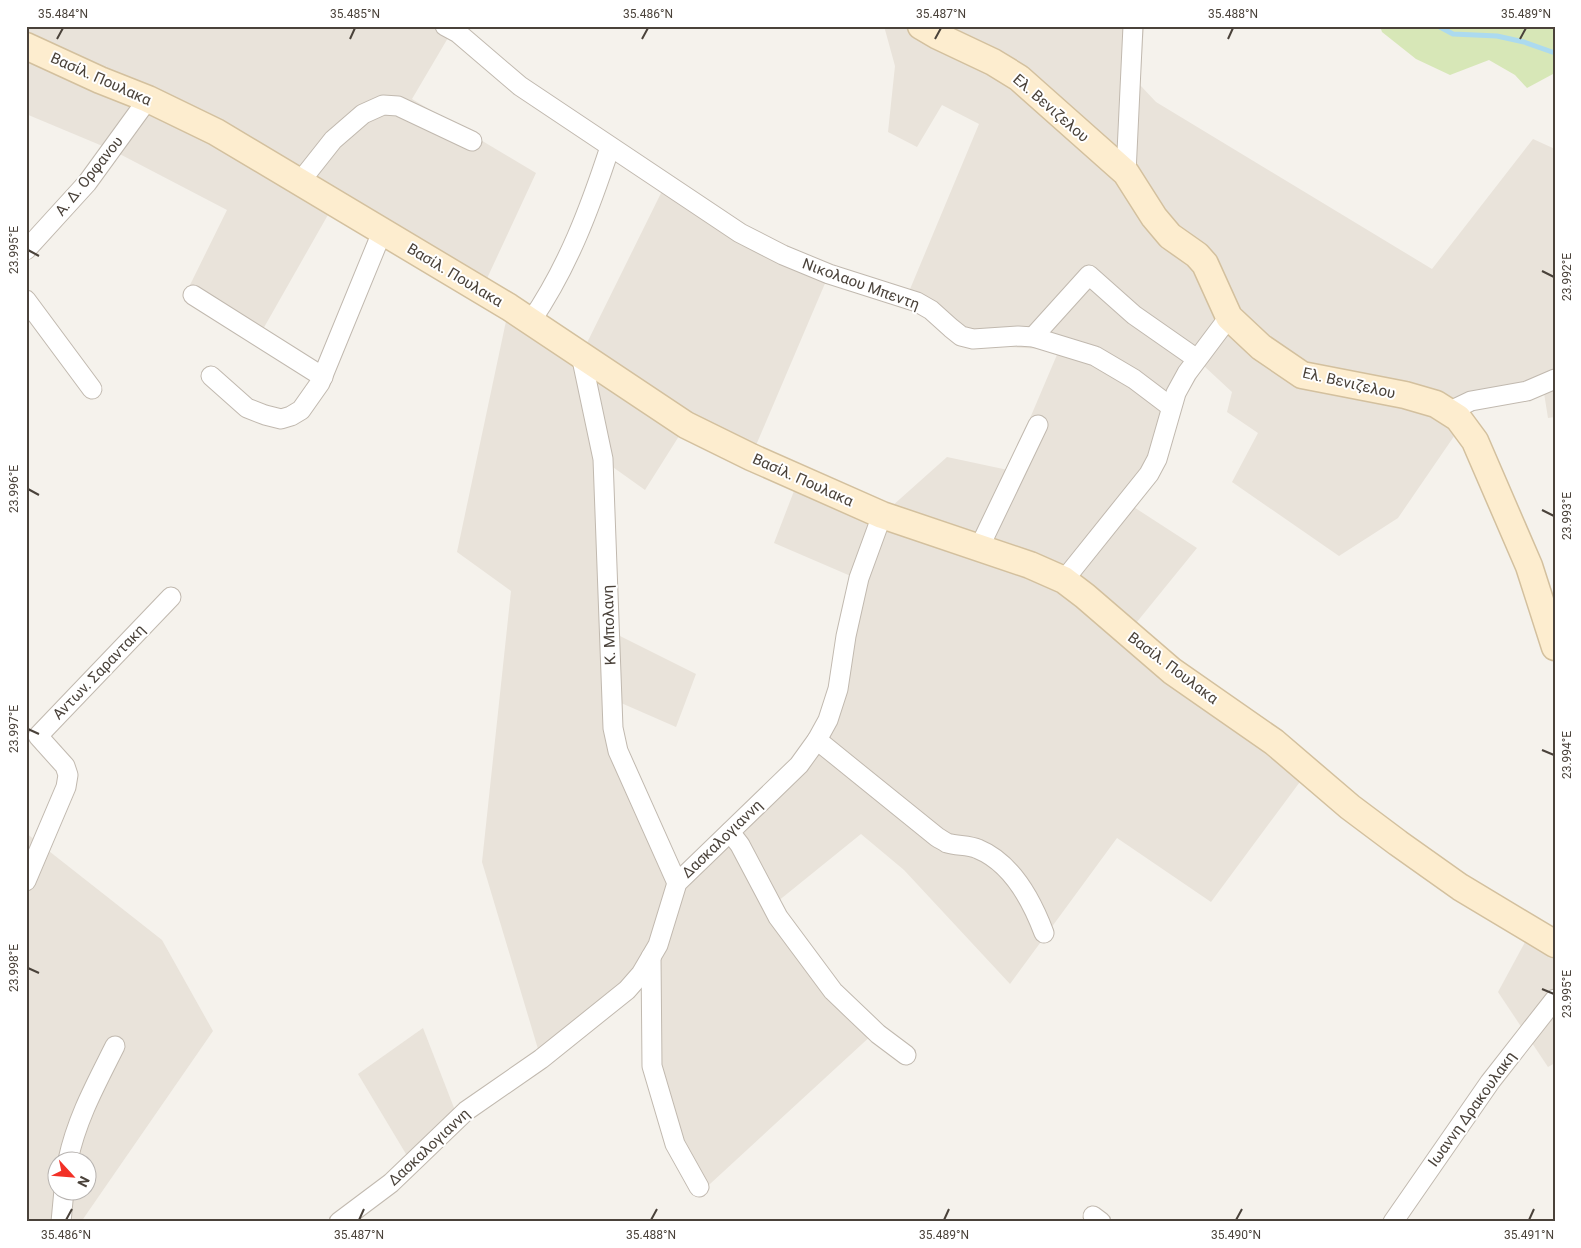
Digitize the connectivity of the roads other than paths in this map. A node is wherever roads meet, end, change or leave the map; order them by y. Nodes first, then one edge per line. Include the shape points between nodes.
1 (445, 26) edge
2 (921, 26) edge
3 (1133, 26) edge
4 (26, 46) edge
5 (148, 99) junction
6 (472, 141) dead end
7 (610, 147) junction
8 (1126, 173) junction
9 (299, 183) junction
10 (382, 232) junction
11 (26, 250) edge
12 (193, 295) dead end
13 (26, 300) edge
14 (1229, 316) junction
15 (531, 321) junction
16 (1033, 337) junction
17 (581, 355) junction
18 (1197, 359) junction
19 (210, 376) dead end
20 (323, 377) junction
21 (1555, 379) edge
22 (92, 388) dead end
23 (1171, 407) junction
24 (1448, 412) junction
25 (1038, 425) dead end
26 (882, 515) junction
27 (978, 548) junction
28 (1064, 580) junction
29 (171, 597) dead end
30 (1555, 647) edge
31 (32, 731) edge
32 (817, 740) junction
33 (730, 832) junction
34 (26, 881) edge
35 (677, 883) junction
36 (1044, 933) dead end
37 (1555, 944) edge
38 (651, 957) junction
39 (1555, 999) edge
40 (115, 1046) dead end
41 (906, 1055) dead end
42 (70, 1150) edge
43 (699, 1186) dead end
44 (63, 1200) edge
45 (61, 1222) edge
46 (339, 1222) edge
47 (1393, 1222) edge

1 - 7 street, Νικολαου Μπεντη via 458,33 520,86
2 - 8 main road, Ελ. Βενιζελου via 1019,78
3 - 8 street
4 - 5 main road, Βασίλ. Πουλακα
5 - 9 main road, Βασίλ. Πουλακα via 216,132
5 - 11 street, Α. Δ. Ορφανου via 87,183
6 - 9 street via 398,106 383,104 363,114 334,140
7 - 15 street via 574,246
7 - 16 street, Νικολαου Μπεντη via 740,233 829,274 917,302 961,336 973,339
8 - 14 main road, Ελ. Βενιζελου via 1170,236 1205,264
9 - 10 main road, Βασίλ. Πουλακα
10 - 15 main road, Βασίλ. Πουλακα
10 - 20 street
12 - 20 street
13 - 22 street
14 - 18 street
14 - 24 main road, Ελ. Βενιζελου via 1261,347 1302,375 1405,395 1436,404
15 - 17 main road, Βασίλ. Πουλακα
16 - 18 street via 1089,275 1134,314
16 - 23 street, Νικολαου Μπεντη via 1095,356 1134,379
17 - 26 main road, Βασίλ. Πουλακα via 686,425
17 - 35 street, Κ. Μπολανη via 603,459 613,728 618,751
18 - 23 street
19 - 20 street via 246,408 281,418 301,410
21 - 24 street via 1527,391 1471,402
23 - 28 street via 1157,459 1148,474
24 - 30 main road, Ελ. Βενιζελου via 1458,418 1475,442 1528,566
25 - 27 street
26 - 27 main road, Βασίλ. Πουλακα
26 - 32 street, Δασκαλογιαννη via 859,578 838,689 828,720
27 - 28 main road, Βασίλ. Πουλακα
28 - 37 main road, Βασίλ. Πουλακα via 1172,671 1274,742 1398,843 1460,887
29 - 31 street, Αντων. Σαραντακη
31 - 34 street, Αντων. Σαραντακη via 65,766 68,775 66,787
32 - 33 street, Δασκαλογιαννη via 799,765
32 - 36 street via 937,837 948,843 975,848 999,862 1024,891
33 - 35 street, Δασκαλογιαννη
33 - 41 street via 778,917 833,991 878,1034
35 - 38 street, Δασκαλογιαννη via 658,945
38 - 43 street via 652,1066 675,1144
38 - 46 street, Δασκαλογιαννη via 627,990 541,1059 466,1111 390,1183
39 - 47 street, Ιωαννη Δρακουλακη via 1490,1082
40 - 42 street via 82,1113
44 - 45 street

